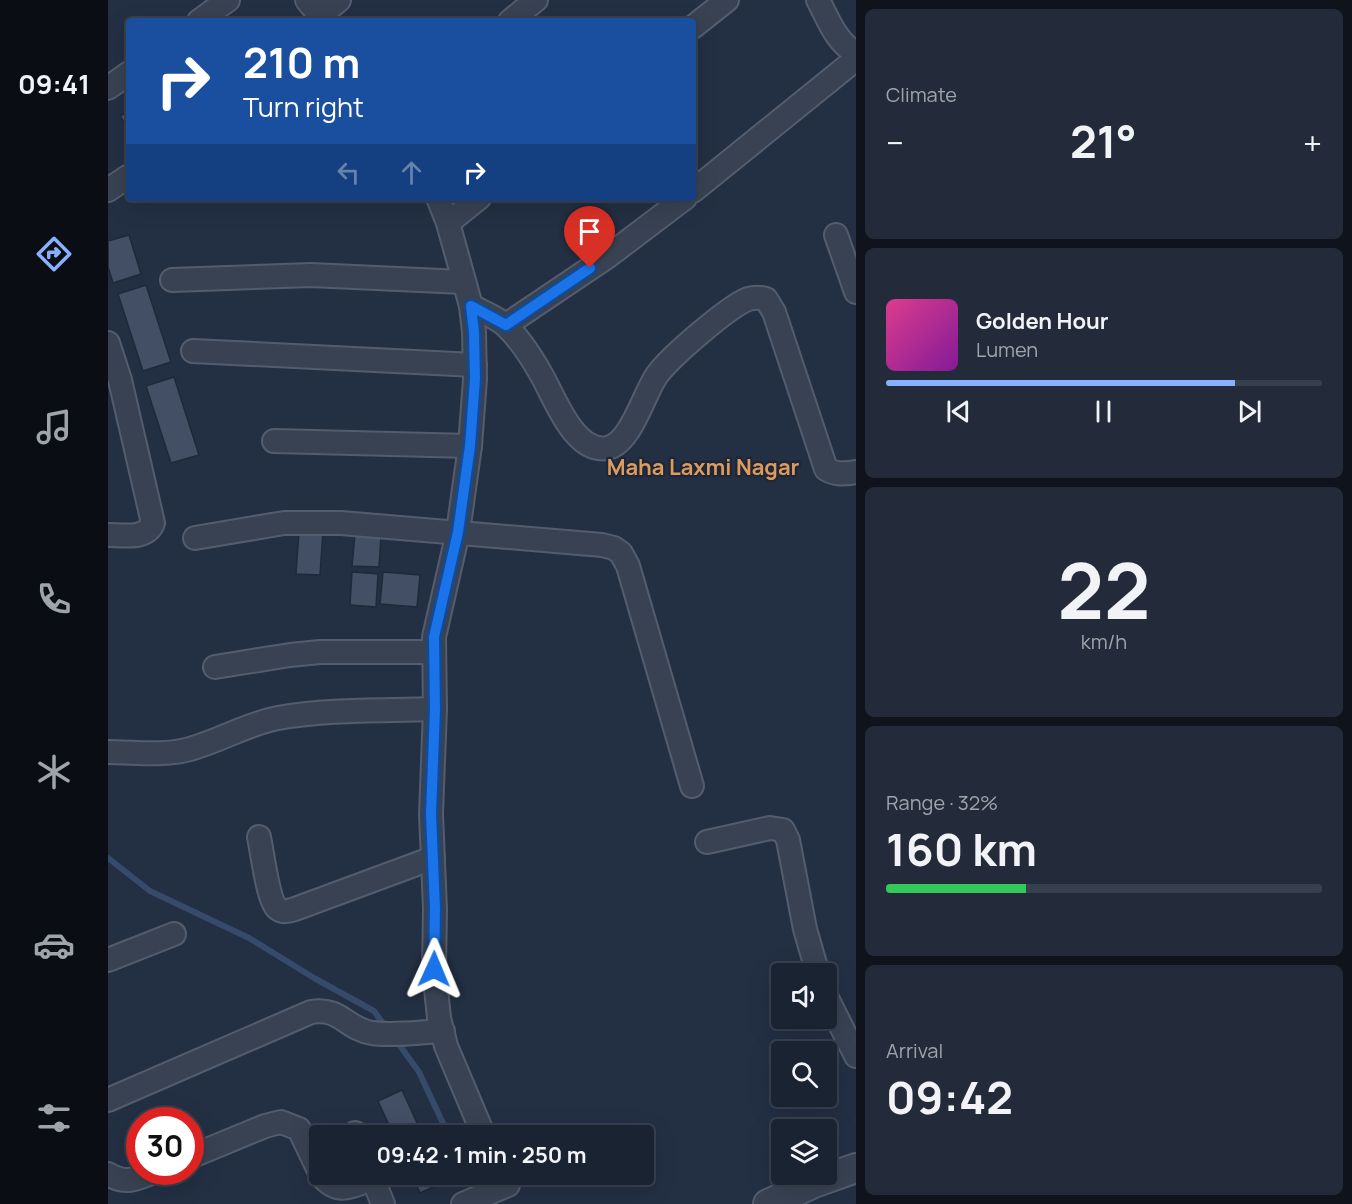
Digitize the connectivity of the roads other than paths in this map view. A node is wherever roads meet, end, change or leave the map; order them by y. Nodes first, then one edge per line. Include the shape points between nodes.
1 (228, 0) edge
2 (339, 0) edge
3 (536, 0) edge
4 (727, 0) edge
5 (818, 0) edge
6 (317, 12) edge
7 (203, 18) edge
8 (514, 18) edge
9 (696, 25) edge
10 (855, 53) edge
11 (855, 59) edge
12 (126, 75) edge
13 (108, 88) edge
14 (126, 178) edge
15 (696, 189) edge
16 (108, 190) edge
17 (439, 201) edge
18 (475, 201) edge
19 (681, 201) edge
20 (448, 223) junction
21 (836, 235) dead end
22 (172, 280) dead end
23 (463, 282) junction
24 (855, 292) edge
25 (471, 306) junction
26 (506, 325) junction
27 (108, 343) edge
28 (193, 351) dead end
29 (475, 365) junction
30 (274, 441) dead end
31 (470, 446) junction
32 (855, 472) edge
33 (458, 532) junction
34 (108, 536) edge
35 (195, 538) dead end
36 (434, 652) junction
37 (215, 667) dead end
38 (435, 709) junction
39 (108, 752) edge
40 (692, 786) dead end
41 (259, 837) dead end
42 (707, 842) dead end
43 (433, 858) junction
44 (174, 934) dead end
45 (108, 960) edge
46 (815, 963) edge
47 (837, 1019) edge
48 (443, 1031) junction
49 (855, 1056) edge
50 (108, 1100) edge
51 (479, 1125) edge
52 (204, 1150) edge
53 (309, 1150) edge
54 (855, 1168) edge
55 (108, 1174) edge
56 (126, 1180) edge
57 (330, 1185) edge
58 (356, 1185) edge
59 (376, 1185) edge
60 (383, 1204) edge
61 (768, 1204) edge

1 - 7 street
2 - 6 street
3 - 8 street
4 - 9 street
5 - 10 street via 834,31
11 - 15 street
12 - 13 street
14 - 16 street
17 - 20 street
18 - 20 street
19 - 26 street
20 - 23 street
21 - 24 street
22 - 23 street via 311,275
23 - 25 street
25 - 26 street
25 - 29 street
26 - 32 street via 540,372 567,423 588,444 607,448 624,436 658,374 674,357 741,303 757,297 766,299 774,312 826,469 840,474
27 - 34 street via 153,523 142,534
28 - 29 street
29 - 31 street
30 - 31 street
31 - 33 street
33 - 35 street via 309,522
33 - 36 street
33 - 40 street via 602,545 621,553 637,593
36 - 37 street via 320,652
36 - 38 street
38 - 39 street via 315,713 263,722 184,751
38 - 43 street
41 - 43 street via 272,900 283,911
42 - 46 street via 770,828 783,830
43 - 48 street via 434,969
44 - 45 street
47 - 49 street
48 - 50 street via 370,1032 328,1010 311,1012
48 - 51 street
52 - 53 street via 281,1122 299,1129
54 - 61 street
55 - 56 street
57 - 58 street via 339,1189
59 - 60 street

